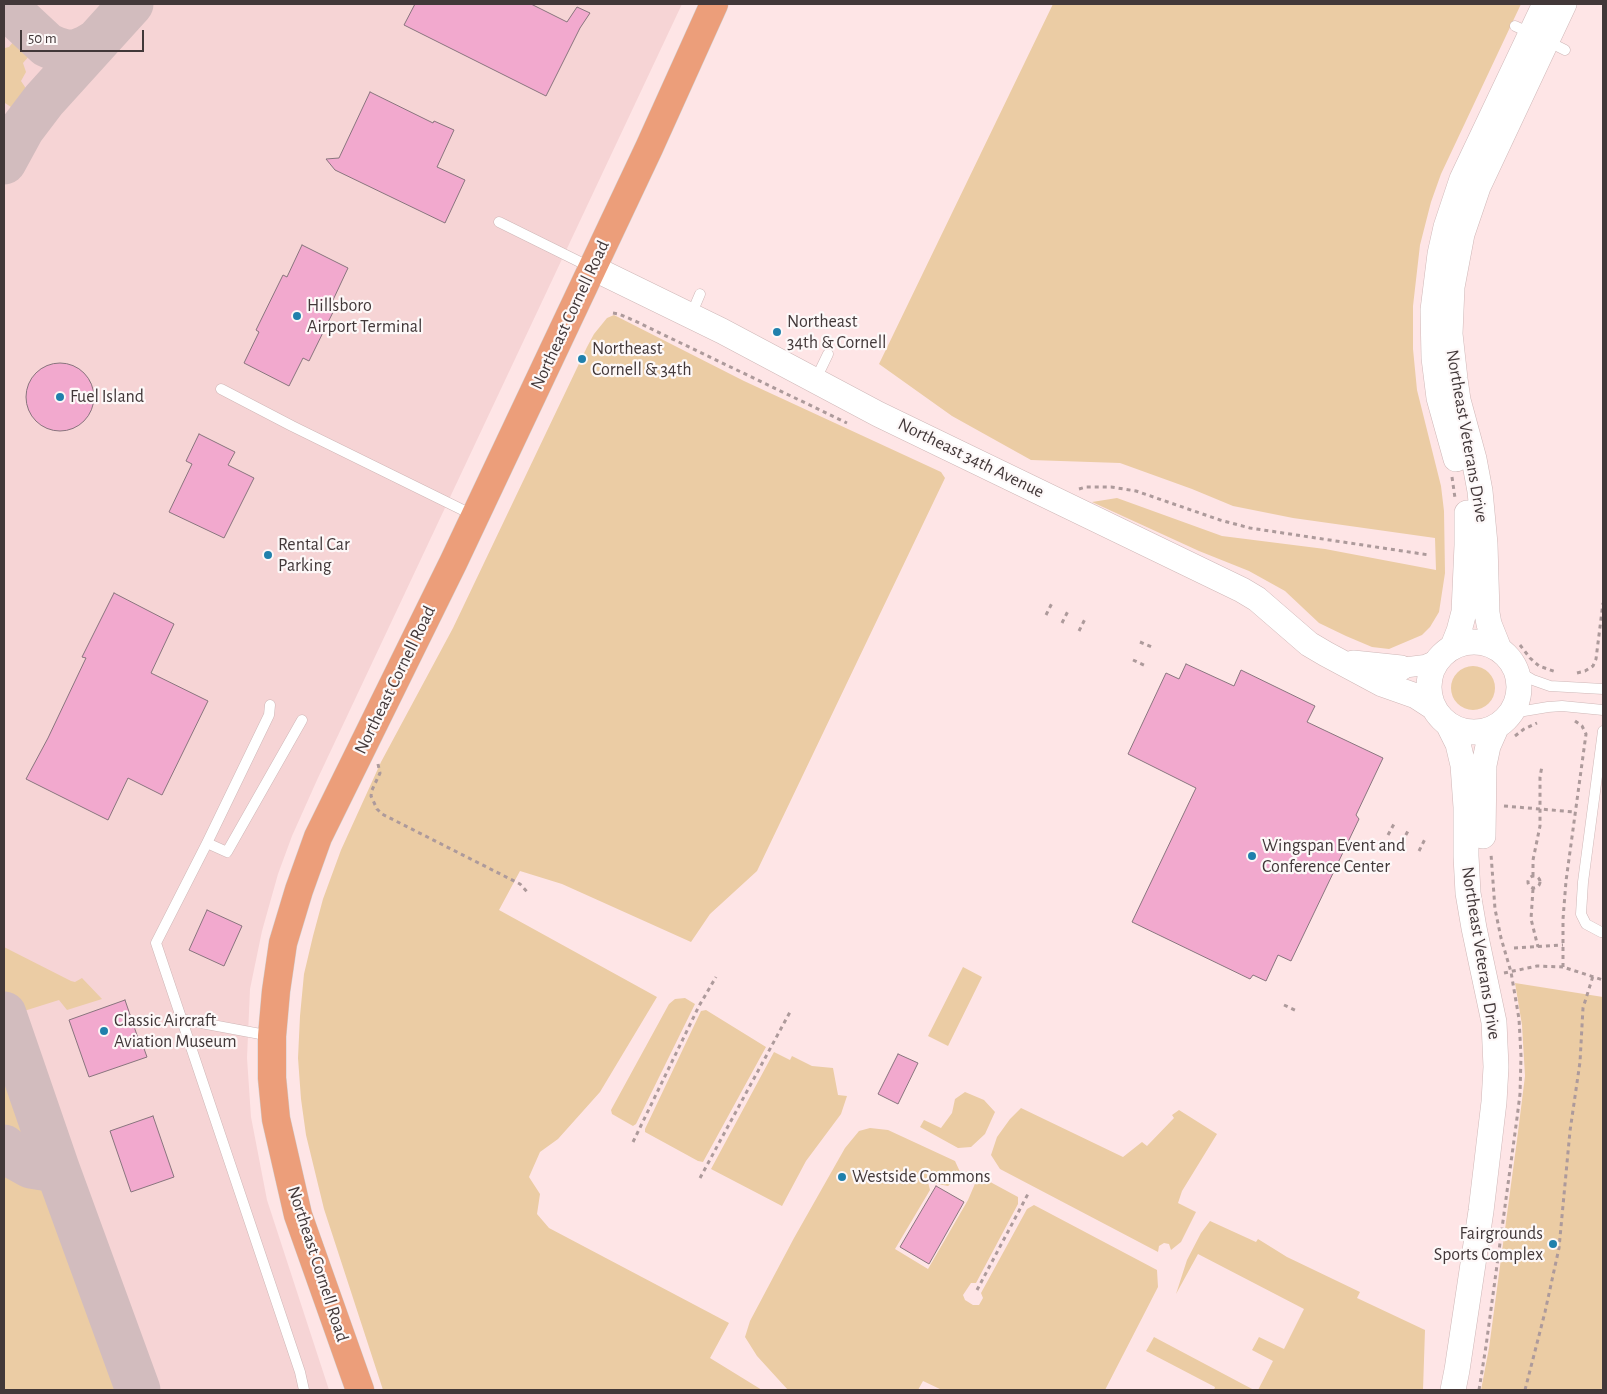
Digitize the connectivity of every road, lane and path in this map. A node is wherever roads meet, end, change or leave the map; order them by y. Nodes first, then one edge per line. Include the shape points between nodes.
1 (714, 4) edge
2 (1545, 4) edge
3 (1564, 4) edge
4 (1540, 38) junction
5 (499, 222) dead end
6 (592, 268) junction
7 (828, 354) dead end
8 (815, 380) junction
9 (221, 389) dead end
10 (1052, 498) junction
11 (475, 516) junction
12 (1429, 555) dead end
13 (1052, 602) dead end
14 (1603, 603) edge
15 (1068, 611) dead end
16 (1046, 615) dead end
17 (1085, 619) dead end
18 (1062, 623) dead end
19 (1079, 631) dead end
20 (1140, 642) dead end
21 (1508, 644) junction
22 (1154, 648) dead end
23 (1445, 653) junction
24 (1133, 660) dead end
25 (1341, 661) junction
26 (1146, 666) dead end
27 (1401, 668) joint
28 (1516, 670) junction
29 (1559, 673) dead end
30 (1572, 674) dead end
31 (1603, 689) edge
32 (270, 705) dead end
33 (1603, 710) edge
34 (1441, 717) junction
35 (302, 720) dead end
36 (1572, 720) dead end
37 (1542, 722) dead end
38 (1507, 726) junction
39 (1603, 731) edge
40 (1586, 734) dead end
41 (378, 764) dead end
42 (1542, 766) dead end
43 (1498, 806) dead end
44 (1540, 810) junction
45 (1575, 812) dead end
46 (1395, 822) dead end
47 (1409, 829) dead end
48 (1388, 835) dead end
49 (1426, 837) dead end
50 (1402, 842) dead end
51 (207, 843) junction
52 (1419, 851) dead end
53 (1533, 876) junction
54 (1533, 889) junction
55 (529, 894) dead end
56 (1601, 932) dead end
57 (1563, 945) dead end
58 (1538, 947) junction
59 (1514, 948) dead end
60 (1562, 967) dead end
61 (1508, 973) dead end
62 (716, 977) dead end
63 (1603, 980) edge
64 (1284, 1005) dead end
65 (790, 1012) dead end
66 (1298, 1012) dead end
67 (180, 1019) junction
68 (272, 1036) junction
69 (633, 1142) dead end
70 (700, 1178) dead end
71 (1029, 1192) dead end
72 (978, 1290) dead end
73 (304, 1390) edge
74 (360, 1390) edge
75 (1453, 1390) edge
76 (1471, 1390) edge
77 (1525, 1390) edge

1 - 6 highway, Northeast Cornell Road
2 - 4 street, Northeast Veterans Drive
3 - 4 street, Northeast Veterans Drive
4 - 21 street, Northeast Veterans Drive via 1478,187 1462,234 1452,287 1450,334 1458,400 1480,491 1487,613 1490,624
4 - 23 street, Northeast Veterans Drive via 1462,179 1453,202 1435,282 1432,334 1436,380 1468,521 1464,612 1459,631
5 - 6 lane
6 - 8 street, Northeast 34th Avenue via 695,305
6 - 11 highway, Northeast Cornell Road
7 - 8 lane
8 - 10 street, Northeast 34th Avenue
9 - 11 lane
10 - 12 path via 1086,487 1111,487 1136,491 1250,528
10 - 25 street, Northeast 34th Avenue via 1242,590 1309,644
11 - 68 highway, Northeast Cornell Road via 318,837 283,943
13 - 16 path
14 - 30 path via 1593,666
15 - 18 path
17 - 19 path
20 - 22 path
21 - 23 street via 1463,643
21 - 28 street via 1508,657
21 - 29 path via 1526,653 1539,666
23 - 27 street, Northeast 34th Avenue via 1424,665
23 - 34 street via 1431,671 1429,683 1429,695
24 - 26 path
25 - 27 street, Northeast 34th Avenue
25 - 34 street, Northeast 34th Avenue via 1382,684 1416,696
28 - 31 lane via 1550,686
28 - 38 street via 1520,691
32 - 51 lane via 269,715
33 - 38 lane via 1548,706
34 - 38 street via 1462,731 1474,733
34 - 75 street, Northeast Veterans Drive via 1458,744 1464,765 1468,893 1494,1022 1496,1067 1481,1211
35 - 51 lane via 227,852
36 - 40 path via 1582,726
37 - 38 path via 1524,729
38 - 76 street, Northeast Veterans Drive via 1488,746 1484,765 1483,842 1485,897 1510,1017 1514,1061 1497,1214
39 - 56 lane via 1583,882 1582,914 1586,924
41 - 55 path via 380,773 371,796 382,814 520,884
42 - 44 path
43 - 44 path
44 - 45 path
44 - 53 path
46 - 48 path
47 - 50 path
49 - 52 path
51 - 67 lane via 156,943
53 - 54 path via 1527,882
53 - 54 path via 1540,883
54 - 58 path via 1531,919
57 - 58 path
58 - 59 path
60 - 61 path via 1537,966
62 - 69 path
63 - 77 path via 1592,976 1583,1008 1559,1248
64 - 66 path
65 - 70 path
67 - 68 lane
67 - 73 lane
68 - 74 highway, Northeast Cornell Road via 276,1119 298,1215
71 - 72 path

